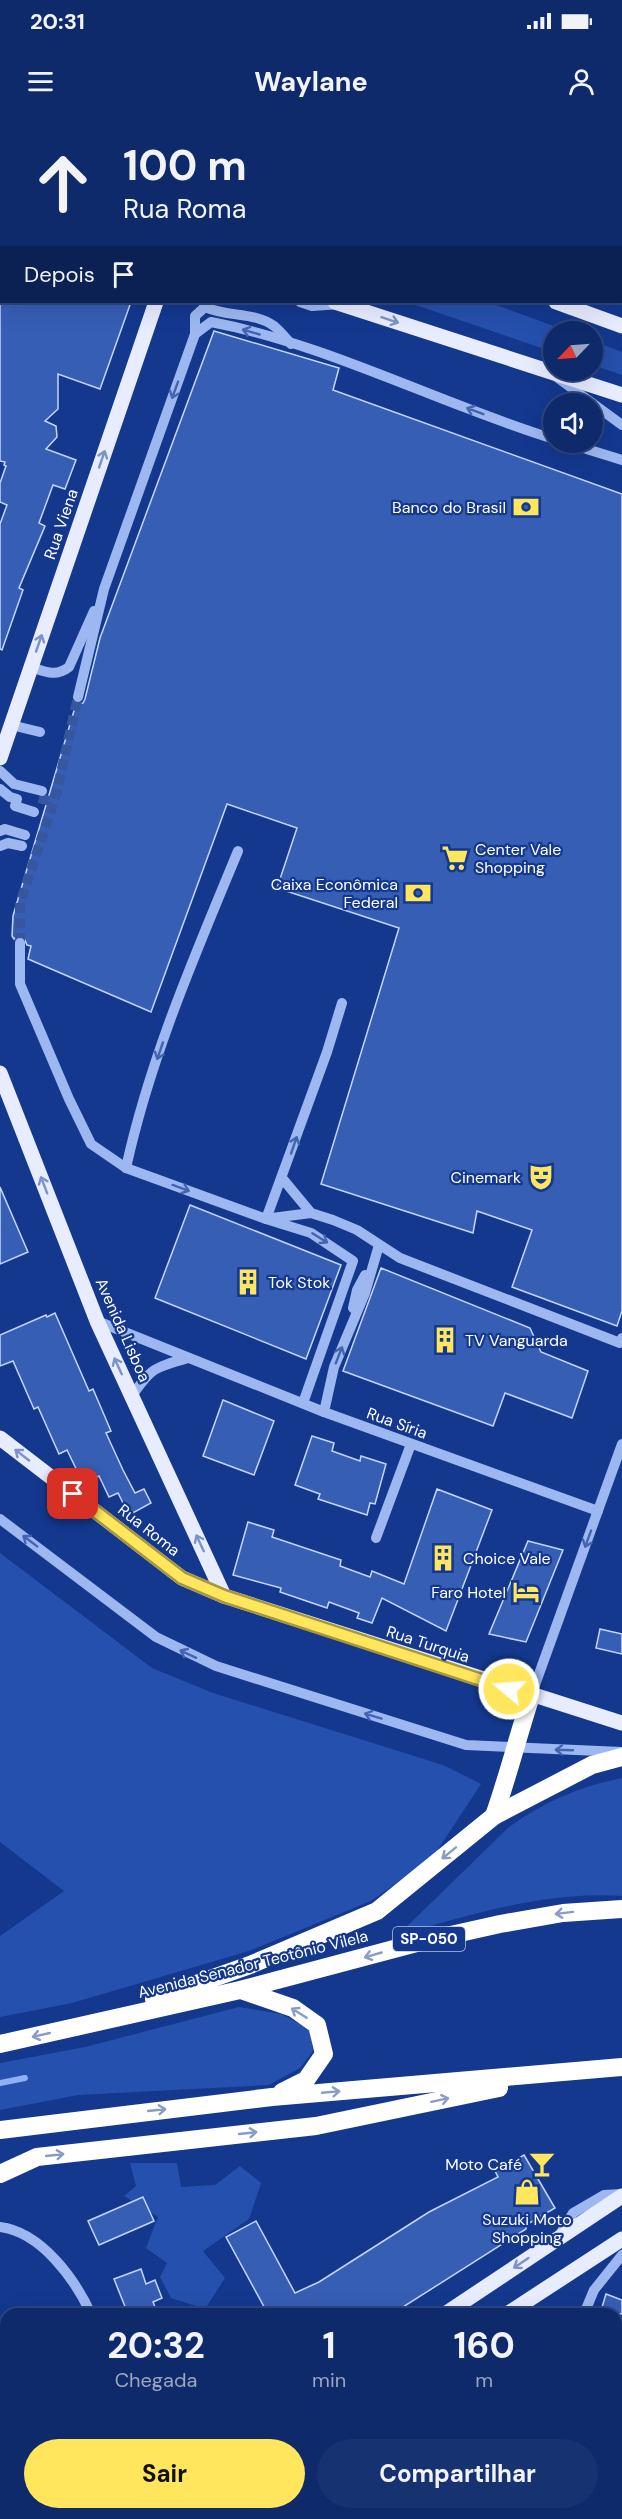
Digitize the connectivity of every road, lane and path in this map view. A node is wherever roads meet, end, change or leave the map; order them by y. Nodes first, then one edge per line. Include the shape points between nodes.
1 (156, 303) edge
2 (303, 303) edge
3 (339, 303) edge
4 (559, 303) edge
5 (204, 304) edge
6 (622, 326) edge
7 (195, 334) junction
8 (291, 344) junction
9 (543, 369) edge
10 (563, 381) edge
11 (579, 381) edge
12 (622, 395) edge
13 (622, 425) edge
14 (543, 435) edge
15 (599, 453) edge
16 (622, 460) edge
17 (104, 589) junction
18 (31, 667) junction
19 (78, 697) tunnel mouth
20 (0, 758) edge
21 (0, 771) edge
22 (0, 780) edge
23 (0, 789) edge
24 (34, 812) tunnel mouth
25 (0, 831) edge
26 (0, 846) edge
27 (238, 851) dead end
28 (20, 943) tunnel mouth
29 (342, 1003) dead end
30 (0, 1073) edge
31 (126, 1168) junction
32 (282, 1178) junction
33 (311, 1213) junction
34 (266, 1219) junction
35 (379, 1245) junction
36 (97, 1321) junction
37 (622, 1338) edge
38 (188, 1358) junction
39 (132, 1396) junction
40 (303, 1403) junction
41 (324, 1412) junction
42 (0, 1438) edge
43 (411, 1444) junction
44 (622, 1444) edge
45 (598, 1511) junction
46 (0, 1519) edge
47 (376, 1538) dead end
48 (224, 1596) junction
49 (531, 1696) junction
50 (622, 1723) edge
51 (514, 1749) junction
52 (622, 1752) edge
53 (622, 1757) edge
54 (494, 1816) junction
55 (622, 1909) edge
56 (240, 1990) junction
57 (83, 2025) junction
58 (0, 2044) edge
59 (622, 2067) edge
60 (578, 2072) junction
61 (272, 2097) junction
62 (0, 2130) edge
63 (0, 2174) edge
64 (622, 2195) edge
65 (1, 2225) edge
66 (622, 2239) edge
67 (622, 2255) edge
68 (88, 2308) edge
69 (454, 2308) edge
70 (516, 2308) edge
71 (586, 2308) edge

18 -> 1 main road, Rua Viena
2 - 3 street
3 -> 9 main road
4 - 6 main road
5 - 7 street via 195,316
5 - 8 street via 273,325
8 -> 7 street via 211,322
7 -> 17 street
14 -> 8 street
10 - 13 street
11 - 12 main road
15 - 16 street
17 - 18 street via 69,667 62,673 51,674
17 - 19 street
18 - 20 main road, Rua Viena
21 - 22 street via 14,784 41,795 12,790
23 - 24 street via 17,799 15,806
25 - 26 street via 5,829 24,841
27 -> 31 street via 178,996 136,1124
28 - 31 street via 20,984 69,1099 91,1144
32 -> 29 street
36 -> 30 main road, Avenida Lisboa
31 -> 34 street
32 - 33 street
32 - 34 street
33 - 34 street
33 - 35 street via 357,1230
34 -> 40 street via 311,1233 353,1261
35 - 37 street via 400,1258 620,1343
41 -> 35 street via 334,1367
36 - 38 street, Rua Síria
39 -> 36 main road, Avenida Lisboa
38 - 39 street via 148,1373
38 - 40 street, Rua Síria
48 -> 39 main road, Avenida Lisboa
40 - 41 street, Rua Síria
41 - 43 street, Rua Síria
48 -> 42 main road, Rua Roma via 182,1578
43 - 45 street, Rua Síria
43 - 47 street
44 - 45 street
45 -> 49 street
51 -> 46 street via 466,1745 194,1657 156,1637
48 - 49 main road, Rua Turquia
49 - 50 main road, Rua Turquia
49 - 51 highway
52 -> 51 street
51 - 54 highway
53 - 54 highway via 592,1766
54 -> 57 highway via 377,1911 250,1965
55 -> 56 highway, Avenida Senador Teotônio Vilela / SP-050 via 563,1913 500,1924
56 - 57 highway, Avenida Senador Teotônio Vilela / SP-050
61 -> 56 highway via 306,2080 324,2054 317,2025 293,2008
57 -> 58 highway, Avenida Senador Teotônio Vilela / SP-050
59 - 60 highway
61 -> 60 highway
63 -> 60 highway via 37,2157 316,2126
62 -> 61 highway
64 -> 69 main road
65 - 68 street via 23,2234 46,2251
66 - 70 main road
67 - 71 street via 594,2290

